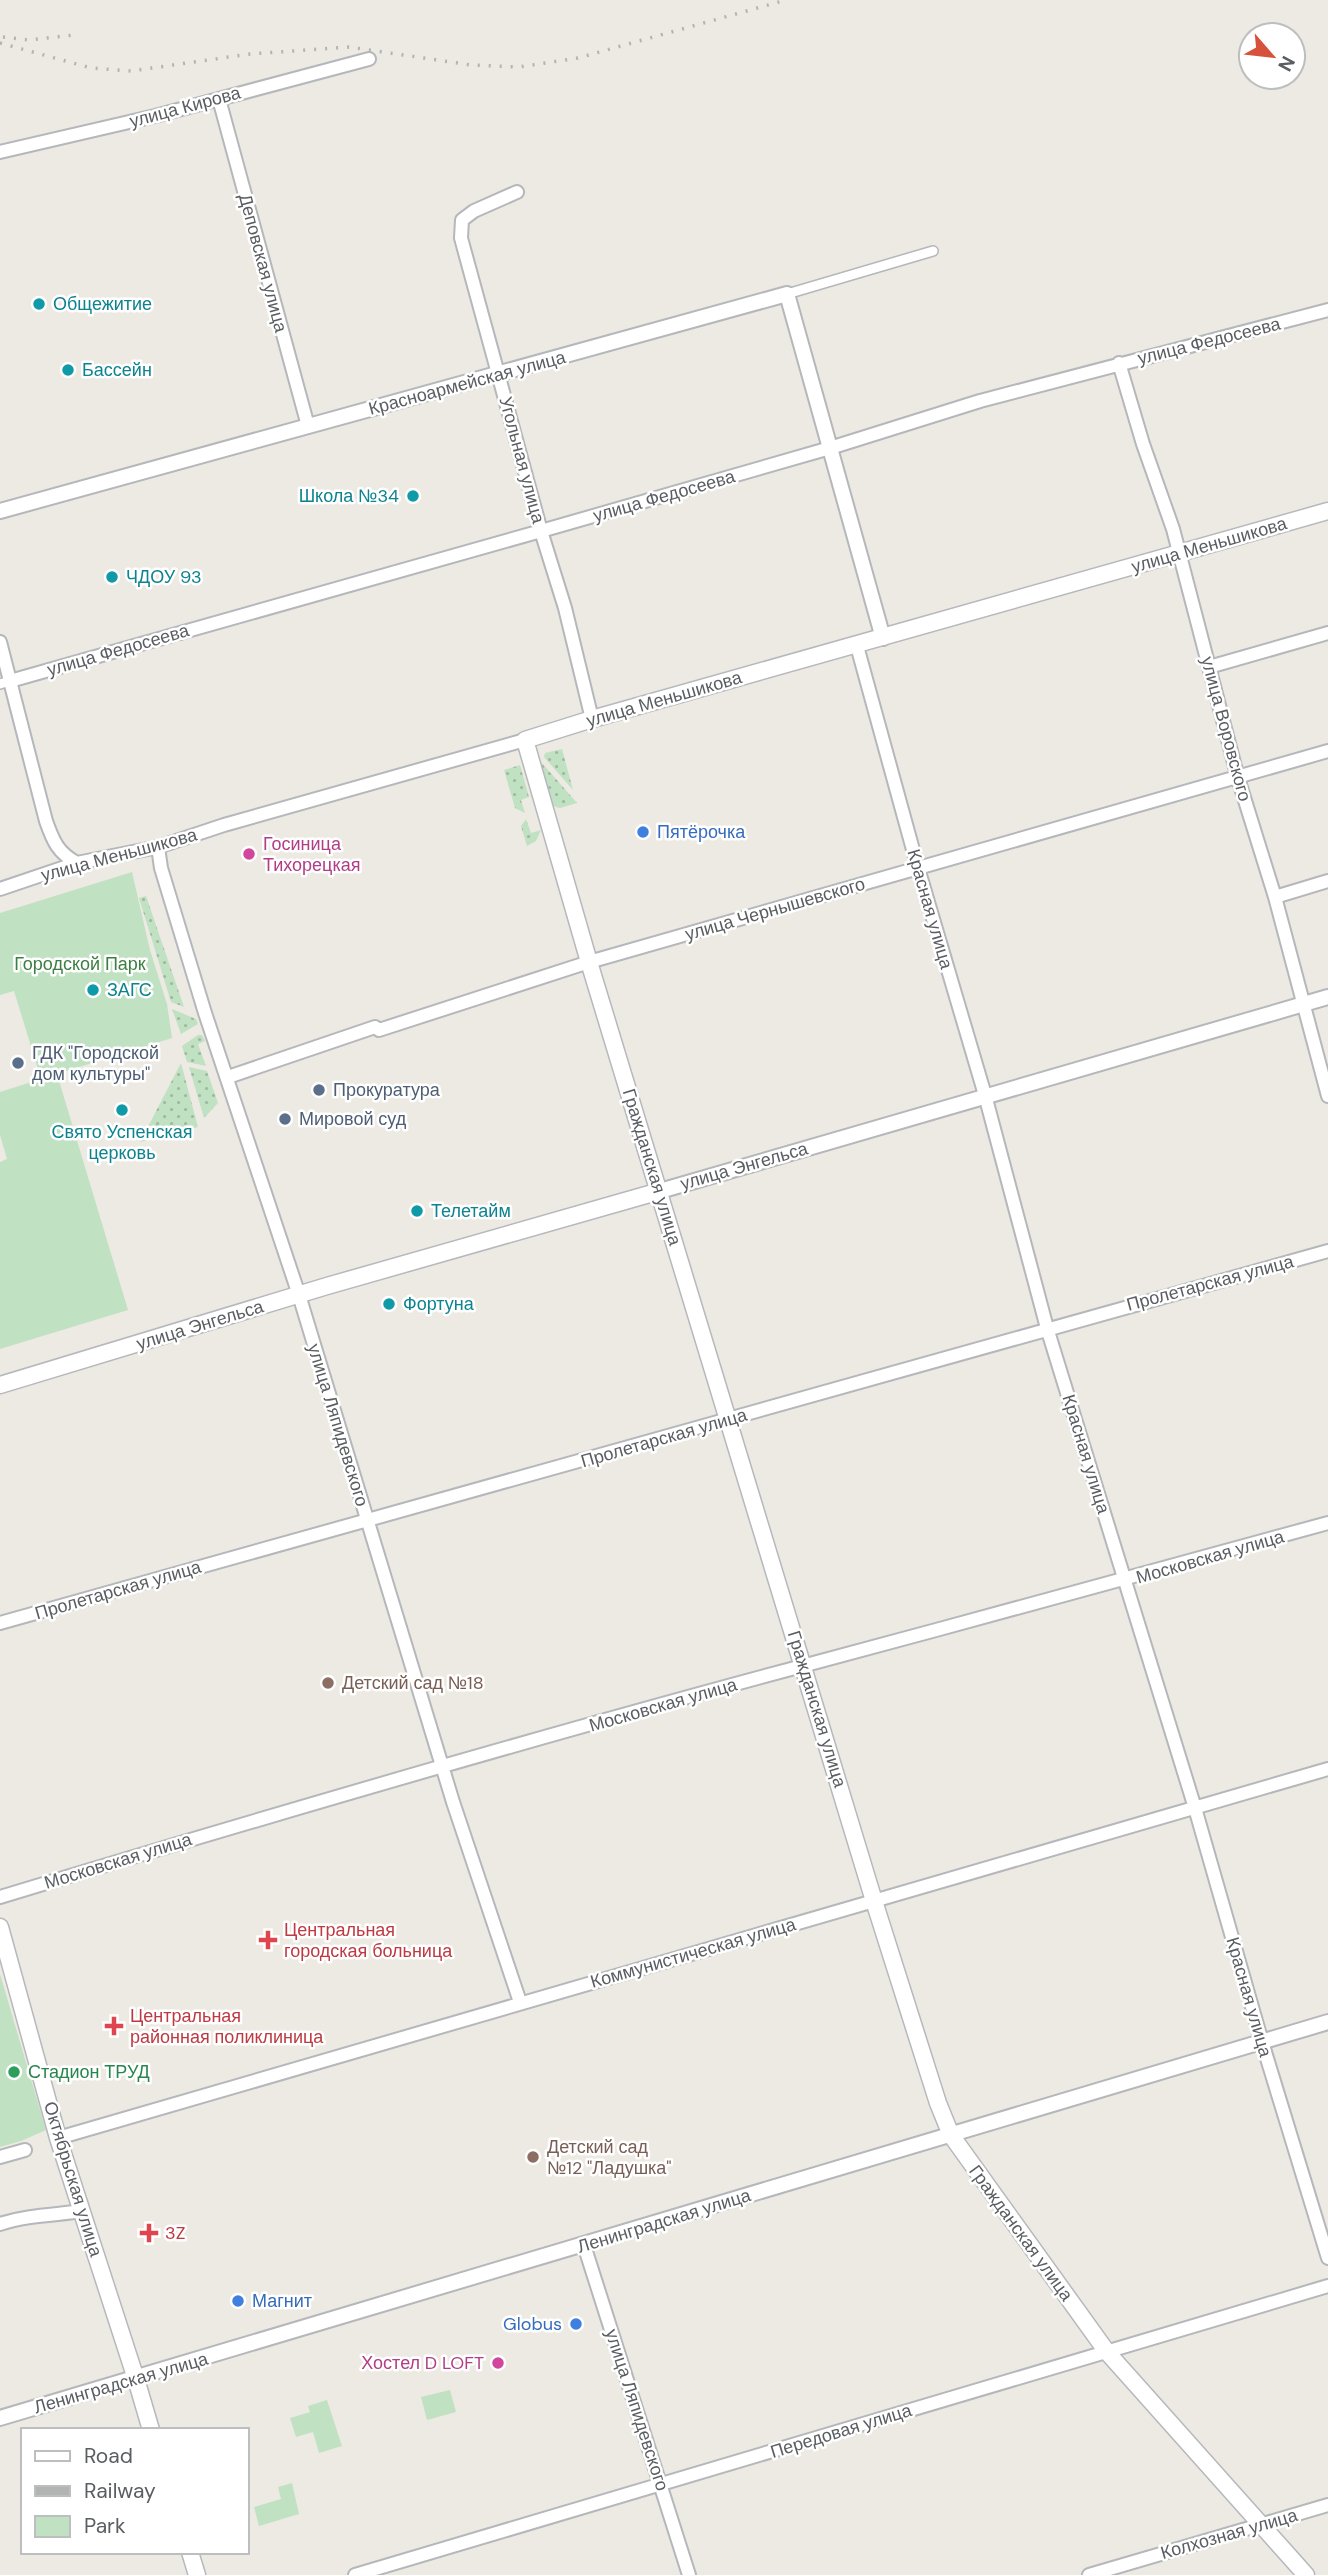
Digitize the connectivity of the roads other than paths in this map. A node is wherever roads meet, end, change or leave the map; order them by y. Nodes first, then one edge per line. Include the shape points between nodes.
1 (369, 59) dead end
2 (219, 99) junction
3 (0, 152) edge
4 (517, 192) dead end
5 (933, 251) dead end
6 (788, 294) junction
7 (1328, 310) edge
8 (1119, 363) junction
9 (499, 374) junction
10 (308, 426) junction
11 (830, 448) junction
12 (0, 510) edge
13 (1328, 511) edge
14 (541, 531) junction
15 (1178, 554) junction
16 (1328, 633) edge
17 (883, 638) junction
18 (0, 642) edge
19 (857, 646) junction
20 (1209, 667) junction
21 (5, 682) edge
22 (592, 719) junction
23 (525, 740) junction
24 (1328, 751) edge
25 (1238, 778) junction
26 (158, 847) junction
27 (77, 863) junction
28 (918, 868) junction
29 (1328, 881) edge
30 (0, 889) edge
31 (1275, 897) junction
32 (589, 962) junction
33 (1328, 997) edge
34 (1305, 1004) junction
35 (228, 1077) junction
36 (985, 1095) junction
37 (1328, 1096) edge
38 (660, 1191) junction
39 (1328, 1251) edge
40 (299, 1295) junction
41 (1047, 1328) junction
42 (0, 1385) edge
43 (729, 1420) junction
44 (367, 1520) junction
45 (1328, 1523) edge
46 (1125, 1581) junction
47 (0, 1623) edge
48 (804, 1665) junction
49 (444, 1767) junction
50 (1328, 1769) edge
51 (1195, 1808) junction
52 (0, 1897) edge
53 (874, 1901) junction
54 (0, 1927) edge
55 (520, 2002) junction
56 (1328, 2022) edge
57 (1262, 2042) junction
58 (951, 2135) junction
59 (58, 2138) junction
60 (25, 2150) dead end
61 (0, 2157) edge
62 (83, 2211) junction
63 (0, 2224) edge
64 (584, 2245) junction
65 (1328, 2258) edge
66 (1328, 2286) edge
67 (1107, 2352) junction
68 (136, 2379) junction
69 (0, 2418) edge
70 (150, 2428) edge
71 (661, 2484) junction
72 (1328, 2505) edge
73 (1259, 2524) junction
74 (191, 2554) edge
75 (197, 2575) edge
76 (355, 2575) edge
77 (689, 2575) edge
78 (1089, 2575) edge
79 (1306, 2575) edge

1 - 2 street, улица Кирова
2 - 3 street, улица Кирова
2 - 10 street, Деповская улица
4 - 9 street, Угольная улица via 462,220 461,238
5 - 6 street, Красноармейская улица
6 - 9 street, Красноармейская улица
6 - 11 street
7 - 8 street, улица Федосеева
8 - 11 street, улица Федосеева
8 - 15 street, улица Воровского
9 - 10 street, Красноармейская улица
9 - 14 street, Угольная улица
10 - 12 street, Красноармейская улица
11 - 14 street, улица Федосеева
11 - 17 street
13 - 15 main road, улица Меньшикова
14 - 21 street, улица Федосеева
14 - 22 street, Угольная улица
15 - 17 main road, улица Меньшикова
15 - 20 street, улица Воровского
16 - 20 street
17 - 19 main road, улица Меньшикова
18 - 21 street
19 - 22 main road, улица Меньшикова
19 - 28 street, Красная улица
20 - 25 street, улица Воровского
21 - 27 street via 55,845
22 - 23 main road, улица Меньшикова
23 - 26 street, улица Меньшикова
23 - 32 main road, Гражданская улица
24 - 25 street, улица Чернышевского
25 - 28 street, улица Чернышевского
25 - 31 street, улица Воровского
26 - 27 street, улица Меньшикова
26 - 35 street, улица Ляпидевского
27 - 30 street, улица Меньшикова
28 - 32 street, улица Чернышевского
28 - 36 street, Красная улица
29 - 31 street
31 - 34 street, улица Воровского
32 - 35 street, улица Чернышевского
32 - 38 main road, Гражданская улица
33 - 34 street, улица Энгельса
34 - 36 street, улица Энгельса
34 - 37 street, улица Воровского
35 - 40 street, улица Ляпидевского
36 - 38 street, улица Энгельса
36 - 41 street, Красная улица
38 - 40 main road, улица Энгельса
38 - 43 main road, Гражданская улица
39 - 41 street, Пролетарская улица
40 - 42 main road, улица Энгельса
40 - 44 street, улица Ляпидевского
41 - 43 street, Пролетарская улица
41 - 46 street, Красная улица
43 - 44 street, Пролетарская улица
43 - 48 main road, Гражданская улица
44 - 47 street, Пролетарская улица
44 - 49 street, улица Ляпидевского
45 - 46 street, Московская улица
46 - 48 street, Московская улица
46 - 51 street, Красная улица
48 - 49 street, Московская улица
48 - 53 main road, Гражданская улица
49 - 52 street, Московская улица via 274,1813
49 - 55 street, улица Ляпидевского
50 - 51 street, Коммунистическая улица
51 - 53 street, Коммунистическая улица
51 - 57 street, Красная улица
53 - 55 street, Коммунистическая улица
53 - 58 main road, Гражданская улица
54 - 59 main road, Октябрьская улица
55 - 59 street, Коммунистическая улица
56 - 57 street, Ленинградская улица
57 - 58 street, Ленинградская улица
57 - 65 street, Красная улица
58 - 64 street, Ленинградская улица
58 - 67 main road, Гражданская улица
59 - 62 main road, Октябрьская улица
60 - 61 street
62 - 63 street via 22,2216
62 - 68 main road, Октябрьская улица
64 - 68 street, Ленинградская улица
64 - 71 street, улица Ляпидевского
66 - 67 street, Передовая улица
67 - 71 street, Передовая улица
67 - 73 main road, Гражданская улица
68 - 69 street, Ленинградская улица
68 - 70 main road, Октябрьская улица
71 - 76 street, Передовая улица
71 - 77 street, улица Ляпидевского
72 - 73 street, Колхозная улица
73 - 78 street, Колхозная улица
73 - 79 main road, Гражданская улица
74 - 75 main road

